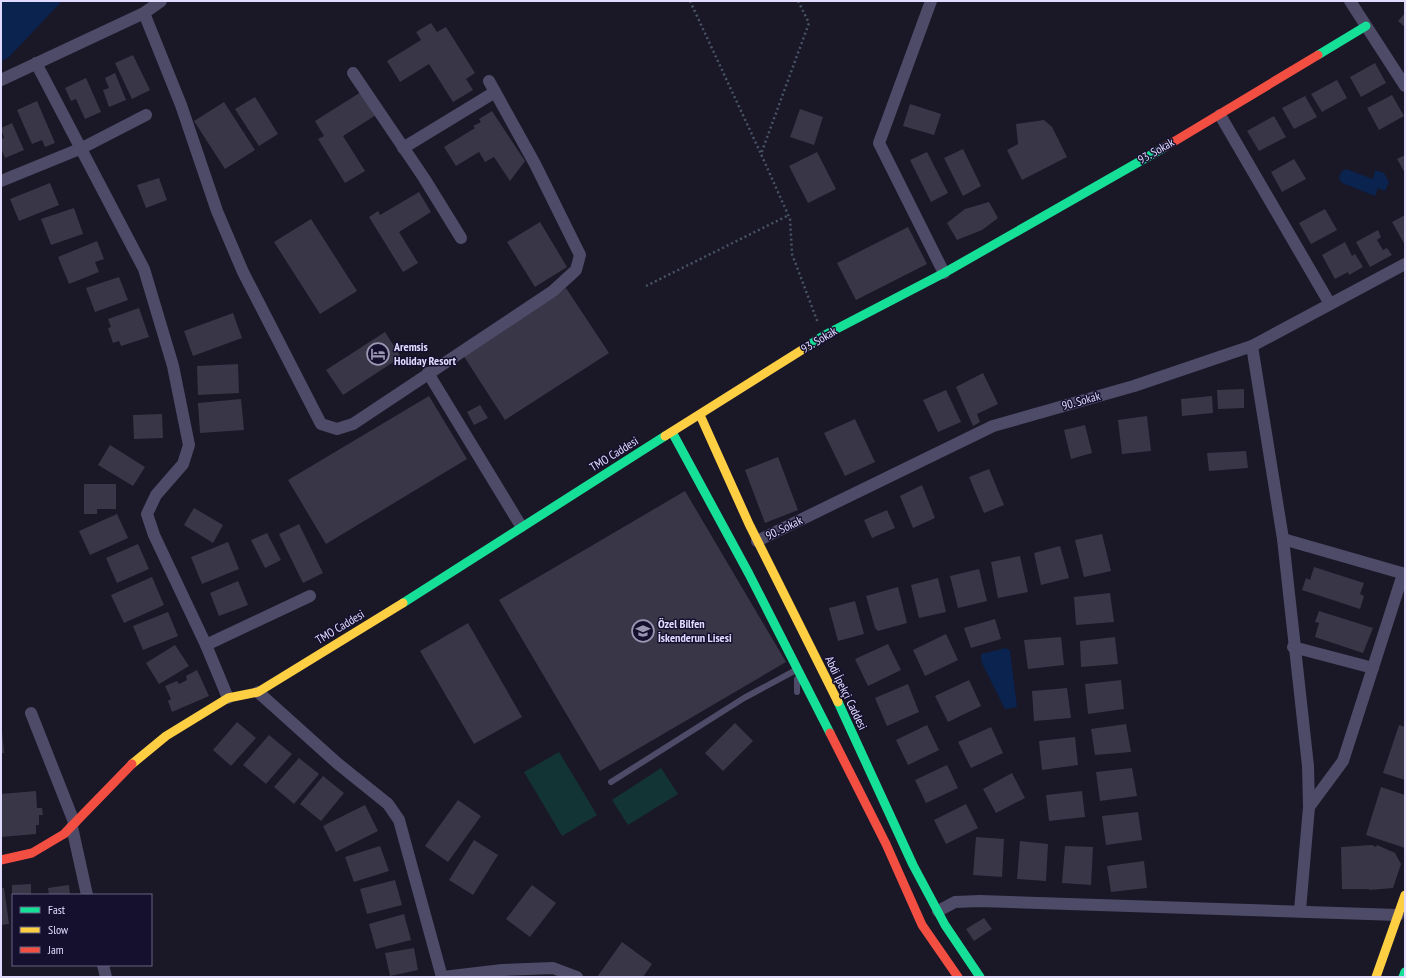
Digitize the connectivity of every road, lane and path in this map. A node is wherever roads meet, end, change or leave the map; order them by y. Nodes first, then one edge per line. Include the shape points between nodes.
1 (161, 1) edge
2 (690, 1) edge
3 (798, 1) edge
4 (931, 1) edge
5 (1350, 1) edge
6 (144, 13) junction
7 (1366, 26) junction
8 (36, 63) junction
9 (353, 72) dead end
10 (1, 80) edge
11 (489, 81) dead end
12 (1405, 86) edge
13 (495, 92) junction
14 (146, 115) dead end
15 (1220, 115) junction
16 (82, 148) junction
17 (403, 148) junction
18 (762, 154) junction
19 (1, 182) edge
20 (789, 215) junction
21 (461, 238) dead end
22 (1405, 264) edge
23 (944, 273) junction
24 (646, 286) dead end
25 (1330, 304) junction
26 (823, 336) junction
27 (1252, 346) junction
28 (428, 373) junction
29 (700, 415) junction
30 (672, 432) junction
31 (521, 526) junction
32 (1283, 539) junction
33 (757, 541) junction
34 (1404, 574) edge
35 (310, 596) dead end
36 (206, 645) junction
37 (1293, 647) junction
38 (1373, 668) junction
39 (798, 669) junction
40 (258, 692) junction
41 (797, 692) dead end
42 (228, 698) junction
43 (31, 713) dead end
44 (611, 782) dead end
45 (1309, 807) junction
46 (73, 825) junction
47 (1, 860) edge
48 (87, 894) edge
49 (1405, 895) edge
50 (1300, 910) junction
51 (938, 911) junction
52 (1398, 915) junction
53 (103, 966) edge
54 (1405, 972) edge
55 (106, 977) edge
56 (442, 977) edge
57 (577, 977) edge
58 (958, 977) edge
59 (980, 977) edge
60 (1376, 977) edge
61 (1403, 977) edge

1 - 6 street
2 - 18 path
3 - 18 path via 809,23
4 - 23 street via 879,143
5 - 7 street
6 - 8 street
6 - 28 street via 181,105 220,218 243,272 321,424 337,429 353,424
7 - 12 street
7 - 15 street, 93. Sokak
8 - 10 street
8 - 16 street
9 - 17 street
11 - 13 street
13 - 17 street
13 - 28 street via 535,164 580,255 576,270 553,291
14 - 16 street
15 - 23 street, 93. Sokak
15 - 25 street
16 - 19 street
16 - 36 street via 144,269 174,366 189,445 183,464 156,495 147,514 154,535
17 - 21 street
18 - 20 path
20 - 24 path
20 - 26 path via 792,254
22 - 25 street, 90. Sokak
23 - 26 street, 93. Sokak
25 - 27 street, 90. Sokak
26 - 29 street, 93. Sokak
27 - 32 street
27 - 33 street, 90. Sokak via 1134,386 993,426
28 - 31 street
29 - 30 street, TMO Caddesi
29 - 33 street, Abdi İpekçi Caddesi
30 - 31 street, TMO Caddesi
30 - 39 street
31 - 40 street, TMO Caddesi via 360,630
32 - 34 street
32 - 37 street
33 - 51 street, Abdi İpekçi Caddesi via 831,687 913,865
34 - 38 street
35 - 36 street
36 - 42 street
37 - 38 street
37 - 45 street via 1308,766
38 - 45 street via 1343,761
39 - 41 lane
39 - 44 lane via 744,698
39 - 58 street via 886,844 922,925
40 - 42 street, TMO Caddesi
40 - 56 street via 337,763 388,804 399,820
42 - 46 street, TMO Caddesi via 166,736 139,757
43 - 46 street
45 - 50 street
46 - 47 street, TMO Caddesi via 64,834 32,853
46 - 48 street
49 - 52 street
50 - 51 street via 980,901 955,902
50 - 52 street
51 - 59 street, Abdi İpekçi Caddesi
52 - 60 street
53 - 55 street
54 - 61 street
56 - 57 street via 502,970 553,968

